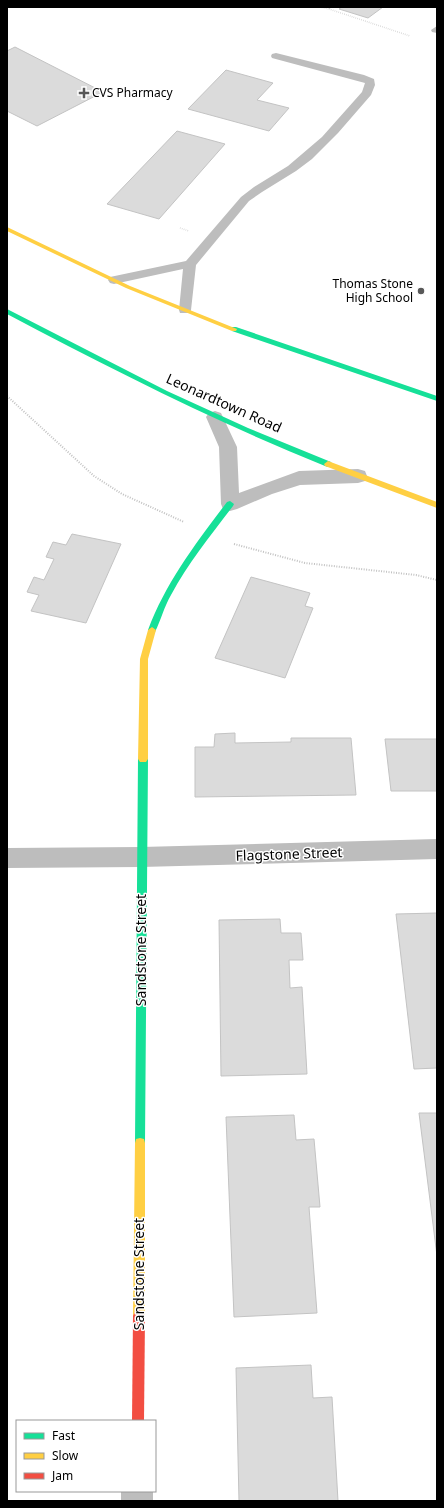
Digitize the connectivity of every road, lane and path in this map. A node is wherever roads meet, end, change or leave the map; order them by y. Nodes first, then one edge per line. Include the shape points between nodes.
1 (320, 7) edge
2 (332, 7) edge
3 (329, 9) junction
4 (410, 36) dead end
5 (276, 56) dead end
6 (7, 229) edge
7 (190, 264) junction
8 (114, 280) junction
9 (185, 310) junction
10 (7, 311) edge
11 (437, 399) edge
12 (216, 417) junction
13 (358, 476) junction
14 (230, 504) junction
15 (437, 506) edge
16 (437, 849) edge
17 (141, 857) junction
18 (7, 858) edge
19 (138, 1420) edge

1 - 3 path
2 - 3 path
3 - 4 path
5 - 7 lane via 360,77 370,81 370,85 332,132 300,164 254,190
6 - 8 main road
7 - 8 lane
7 - 9 lane
8 - 9 main road
9 - 11 main road via 302,354
10 - 12 main road, Leonardtown Road
12 - 13 main road, Leonardtown Road
12 - 14 street via 228,447
13 - 14 street via 299,478
13 - 15 main road, Leonardtown Road
14 - 17 main road, Sandstone Street via 166,596 144,659
16 - 17 street, Flagstone Street
17 - 18 street, Flagstone Street
17 - 19 main road, Sandstone Street

